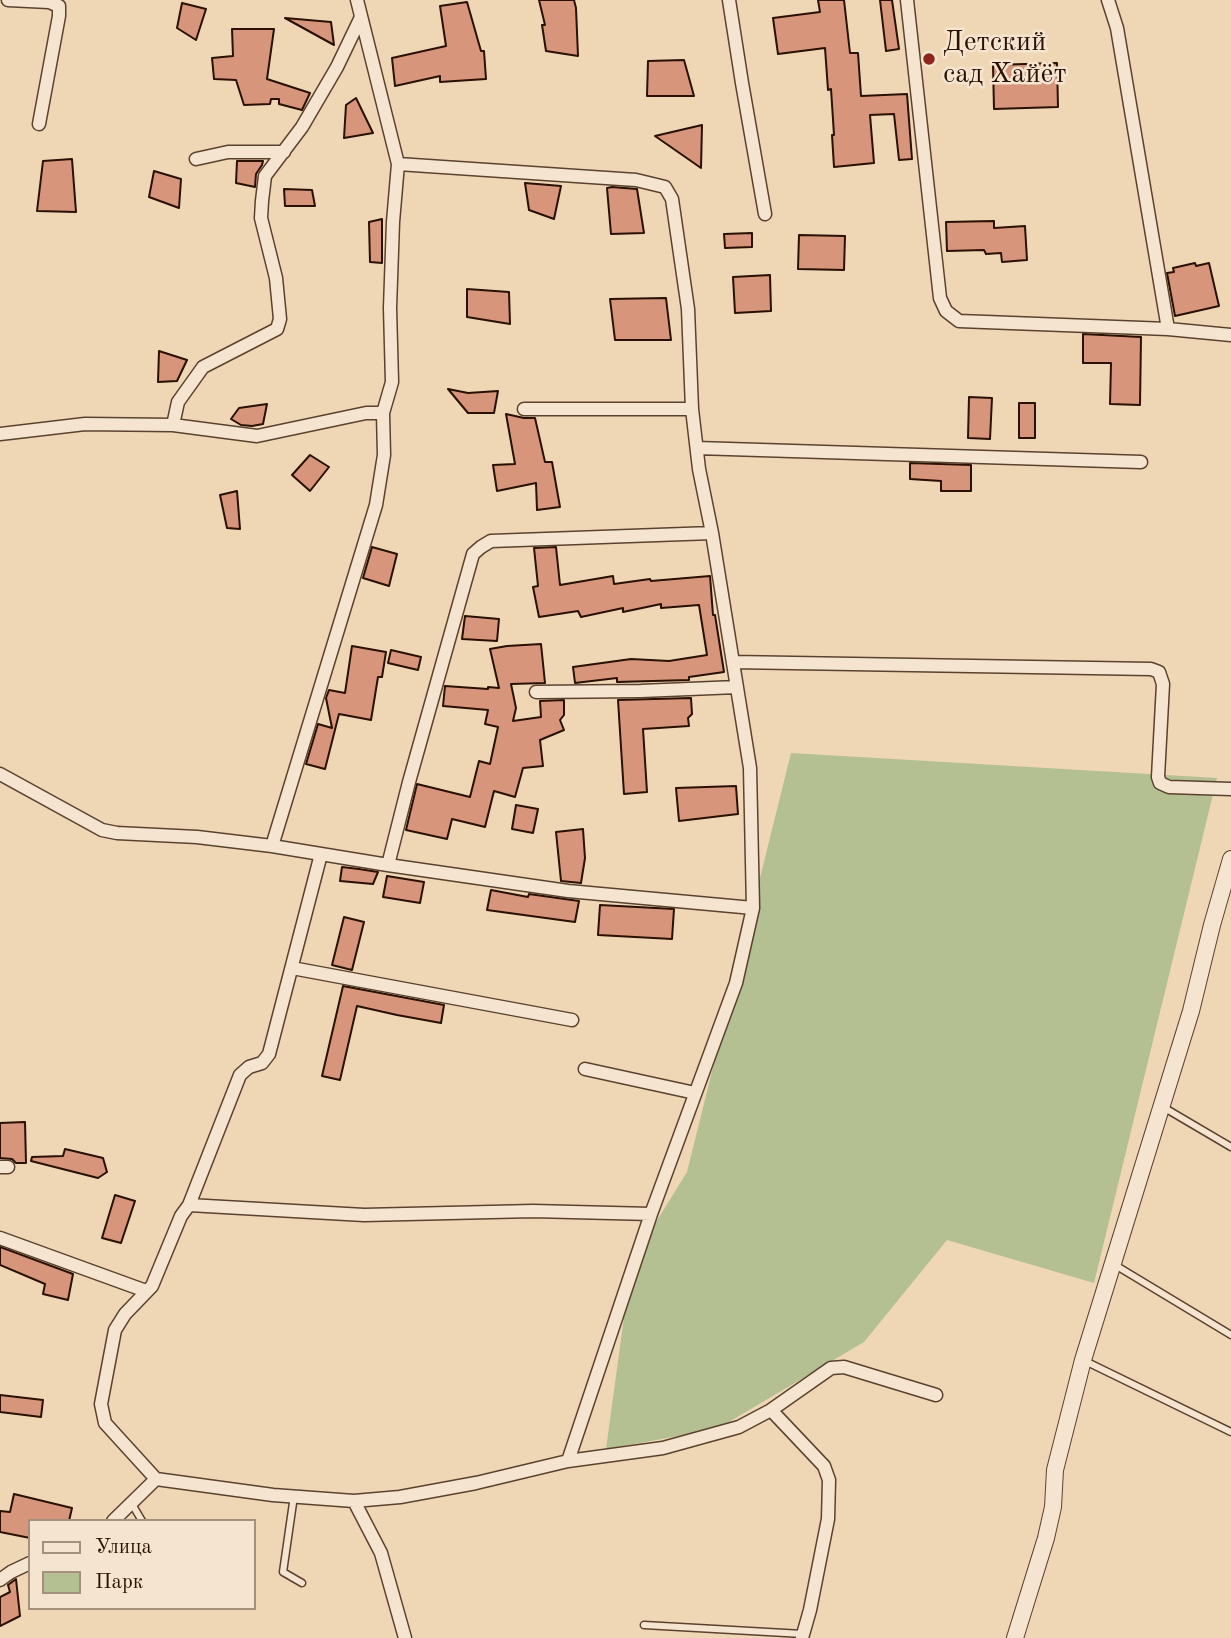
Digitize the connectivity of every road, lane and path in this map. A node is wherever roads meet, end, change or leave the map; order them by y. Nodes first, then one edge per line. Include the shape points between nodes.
1 (8, 0) edge
2 (357, 0) edge
3 (729, 0) edge
4 (907, 0) edge
5 (1108, 0) edge
6 (361, 17) junction
7 (39, 124) dead end
8 (284, 152) junction
9 (196, 159) dead end
10 (398, 164) junction
11 (765, 214) dead end
12 (1168, 329) junction
13 (1231, 335) edge
14 (524, 409) dead end
15 (692, 410) junction
16 (383, 413) junction
17 (173, 425) junction
18 (0, 434) edge
19 (698, 448) junction
20 (1141, 462) dead end
21 (712, 533) junction
22 (733, 662) junction
23 (737, 687) junction
24 (536, 692) dead end
25 (0, 774) edge
26 (1231, 789) edge
27 (272, 846) junction
28 (321, 854) junction
29 (1231, 859) edge
30 (388, 865) junction
31 (753, 908) junction
32 (292, 968) junction
33 (572, 1020) dead end
34 (585, 1069) dead end
35 (695, 1093) junction
36 (1162, 1106) junction
37 (1231, 1147) edge
38 (189, 1205) junction
39 (651, 1214) junction
40 (0, 1238) edge
41 (1113, 1264) junction
42 (146, 1292) junction
43 (1231, 1335) edge
44 (1083, 1360) junction
45 (936, 1395) dead end
46 (771, 1410) junction
47 (1231, 1433) edge
48 (568, 1461) junction
49 (156, 1479) junction
50 (294, 1496) junction
51 (354, 1501) junction
52 (132, 1504) junction
53 (115, 1519) edge
54 (141, 1519) edge
55 (28, 1564) edge
56 (0, 1580) edge
57 (302, 1583) dead end
58 (644, 1625) dead end
59 (803, 1636) edge
60 (405, 1638) edge
61 (1015, 1638) edge

1 - 7 street via 59,6
2 - 6 street
3 - 11 street
4 - 12 street via 940,298 946,311 959,321
5 - 12 street via 1117,28
6 - 8 street via 337,68
6 - 10 street
8 - 9 street via 228,152
8 - 17 street via 265,176 261,218 276,278 279,325 203,367 178,402
10 - 15 street via 636,180 665,187 672,199 688,309
10 - 16 street via 391,382
12 - 13 street
14 - 15 street
15 - 19 street
16 - 17 street via 257,436
16 - 27 street via 384,455 376,505
17 - 18 street via 85,424
19 - 20 street
19 - 21 street
21 - 22 street
21 - 30 street via 491,541 473,554
22 - 23 street
22 - 26 street via 1151,669 1159,672 1163,684 1160,783
23 - 24 street
23 - 31 street via 750,768
25 - 27 street via 117,834
27 - 28 street
28 - 30 street
28 - 32 street
29 - 36 street
30 - 31 street via 568,891
31 - 35 street via 736,983
32 - 33 street
32 - 38 street via 269,1054 240,1075
34 - 35 street
35 - 39 street
36 - 37 lane
36 - 41 street
38 - 39 street via 364,1215
38 - 42 street
39 - 48 street
40 - 42 street
41 - 43 lane
41 - 44 street
42 - 49 street via 115,1330 101,1404 105,1423
44 - 47 lane
44 - 61 street via 1055,1470 1046,1538
45 - 46 street via 844,1367 831,1368
46 - 48 street via 739,1427 663,1448
46 - 59 street via 824,1466 830,1480 828,1519
48 - 51 street via 476,1483
49 - 50 street
49 - 52 street
50 - 51 street
50 - 57 lane via 283,1572
51 - 60 street via 381,1553
52 - 53 street
52 - 54 lane
55 - 56 street
58 - 59 lane

